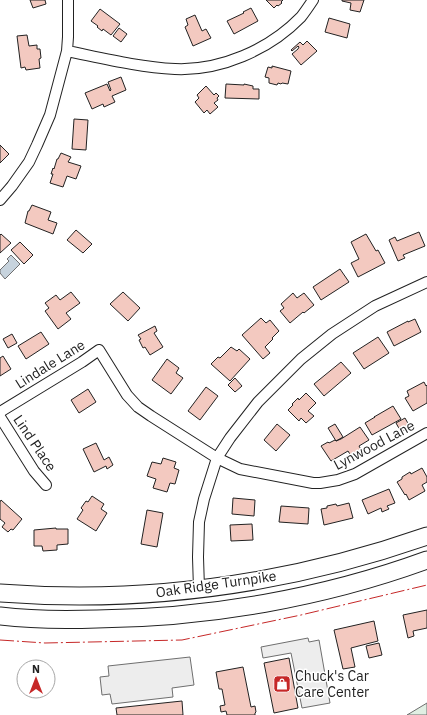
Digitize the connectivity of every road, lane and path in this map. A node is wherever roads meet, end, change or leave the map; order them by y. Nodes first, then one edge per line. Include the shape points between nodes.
1 (68, 0) edge
2 (313, 0) edge
3 (67, 52) junction
4 (0, 200) edge
5 (427, 282) edge
6 (0, 412) edge
7 (0, 417) edge
8 (427, 432) edge
9 (217, 458) junction
10 (46, 485) dead end
11 (427, 536) edge
12 (427, 560) edge
13 (200, 589) junction
14 (0, 593) edge
15 (201, 612) junction
16 (0, 616) edge

1 - 3 street
2 - 3 street via 301,17 272,41 228,62 200,68 150,67
3 - 4 street via 50,114 37,145 12,186
5 - 9 street via 375,306 343,326 301,359 248,414
6 - 9 street, Lindale Lane via 99,350 127,395 138,407
7 - 10 street, Lind Place via 34,471
8 - 9 street, Lynwood Lane via 354,474 320,483 240,469
9 - 13 street via 199,522
11 - 13 highway, Oak Ridge Turnpike via 322,567
12 - 15 highway, Oak Ridge Turnpike via 361,582 262,604
13 - 14 highway, Oak Ridge Turnpike via 98,596
13 - 15 highway
15 - 16 highway, Oak Ridge Turnpike via 117,619

